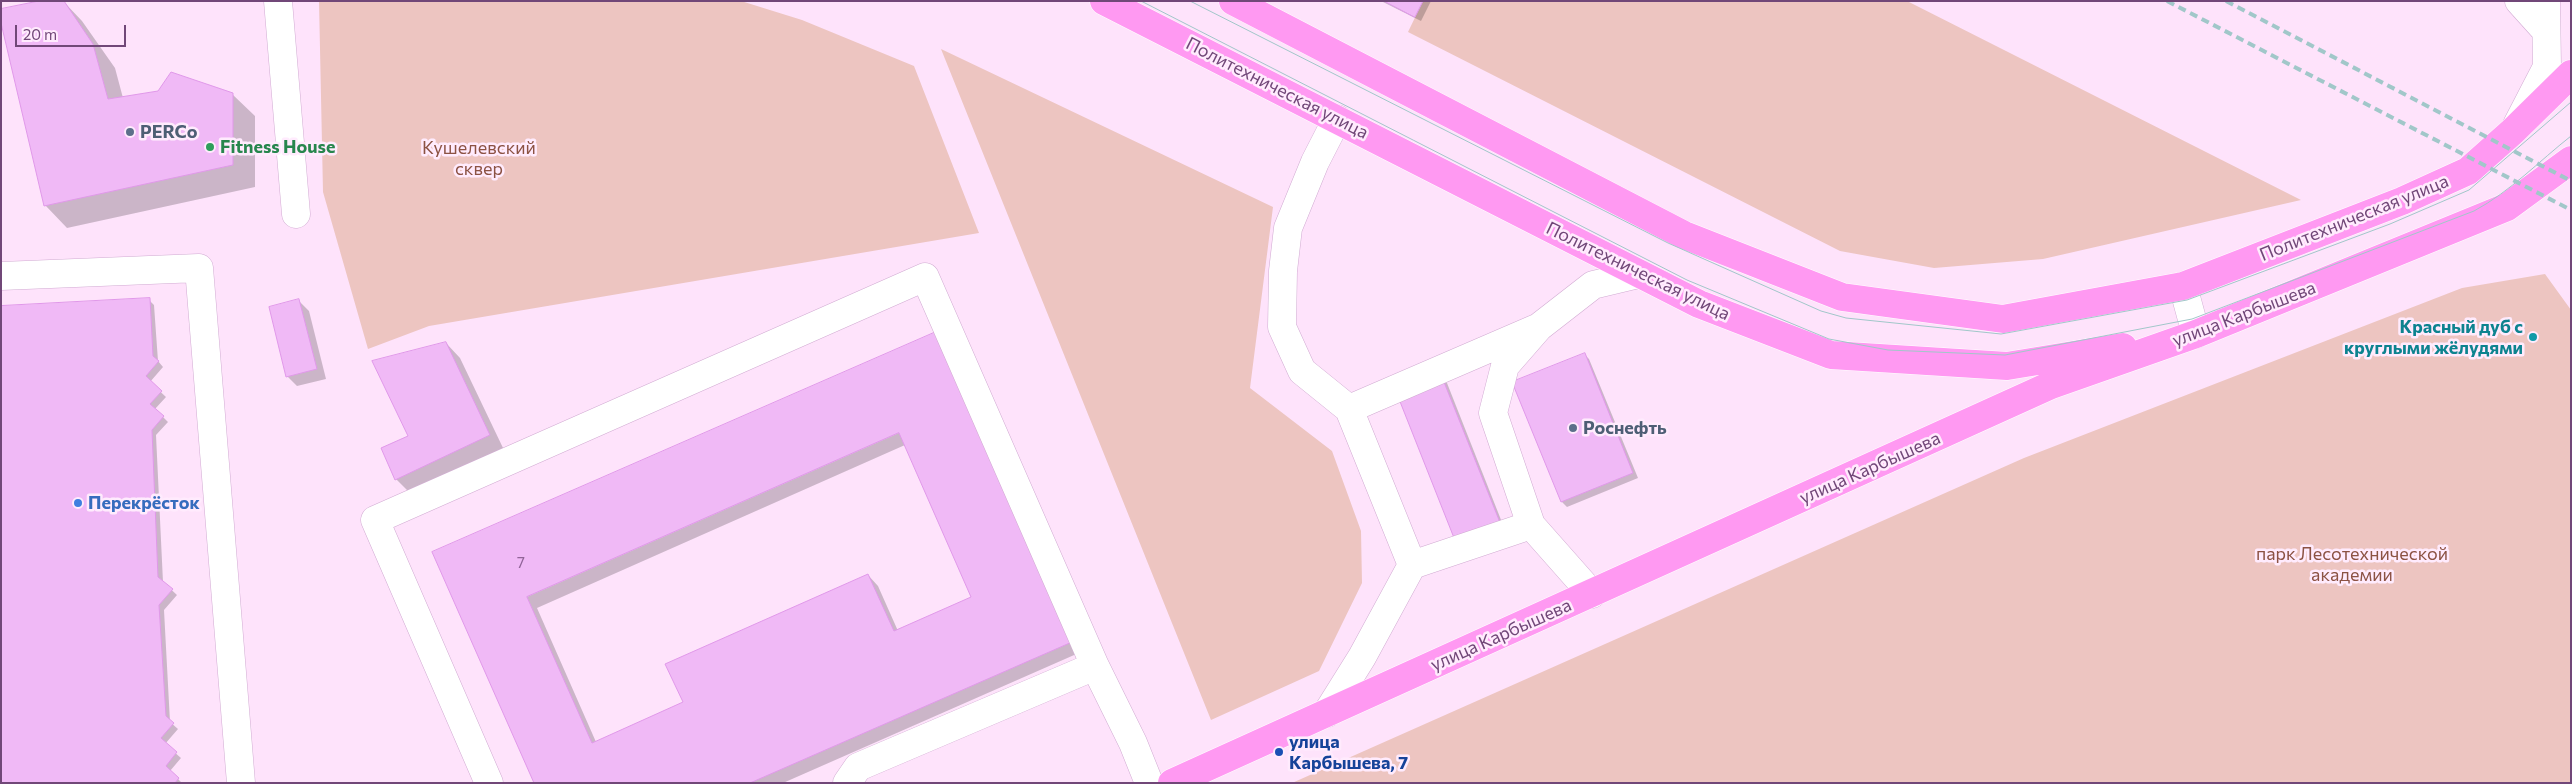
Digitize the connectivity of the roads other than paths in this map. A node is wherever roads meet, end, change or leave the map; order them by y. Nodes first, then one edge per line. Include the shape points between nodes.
1 (278, 1) edge
2 (1104, 1) edge
3 (1233, 1) edge
4 (2519, 1) edge
5 (2546, 1) edge
6 (2546, 31) junction
7 (2571, 74) edge
8 (1337, 119) junction
9 (2513, 131) junction
10 (2570, 161) edge
11 (296, 214) dead end
12 (1640, 274) junction
13 (1, 276) edge
14 (2183, 286) junction
15 (1539, 326) junction
16 (2196, 334) junction
17 (1349, 410) junction
18 (1531, 525) junction
19 (1412, 565) junction
20 (1592, 594) junction
21 (1095, 666) junction
22 (1327, 713) junction
23 (241, 783) edge
24 (489, 783) edge
25 (847, 783) edge
26 (1149, 783) edge
27 (1172, 783) edge

1 - 11 street
2 - 8 main road, Политехническая улица
3 - 14 main road, Политехническая улица via 1684,235 1842,297 2003,319
4 - 6 street
5 - 6 street
6 - 9 street via 2547,67
7 - 9 main road, Политехническая улица
8 - 12 main road, Политехническая улица
8 - 17 street via 1288,228 1282,327 1302,370
9 - 14 main road, Политехническая улица via 2460,174 2402,201
10 - 16 main road, улица Карбышева via 2507,208
12 - 15 street via 1593,285
12 - 16 main road, Политехническая улица via 1699,304 1831,355 2007,366
13 - 23 street via 199,268
14 - 16 street
15 - 17 street
15 - 18 street via 1505,366 1492,413
16 - 20 main road, улица Карбышева via 2051,386
17 - 19 street
18 - 19 street
18 - 20 street
19 - 22 street
20 - 22 main road, улица Карбышева
21 - 24 street via 925,277 375,520
21 - 25 street via 858,767
21 - 26 street
22 - 27 main road, улица Карбышева

